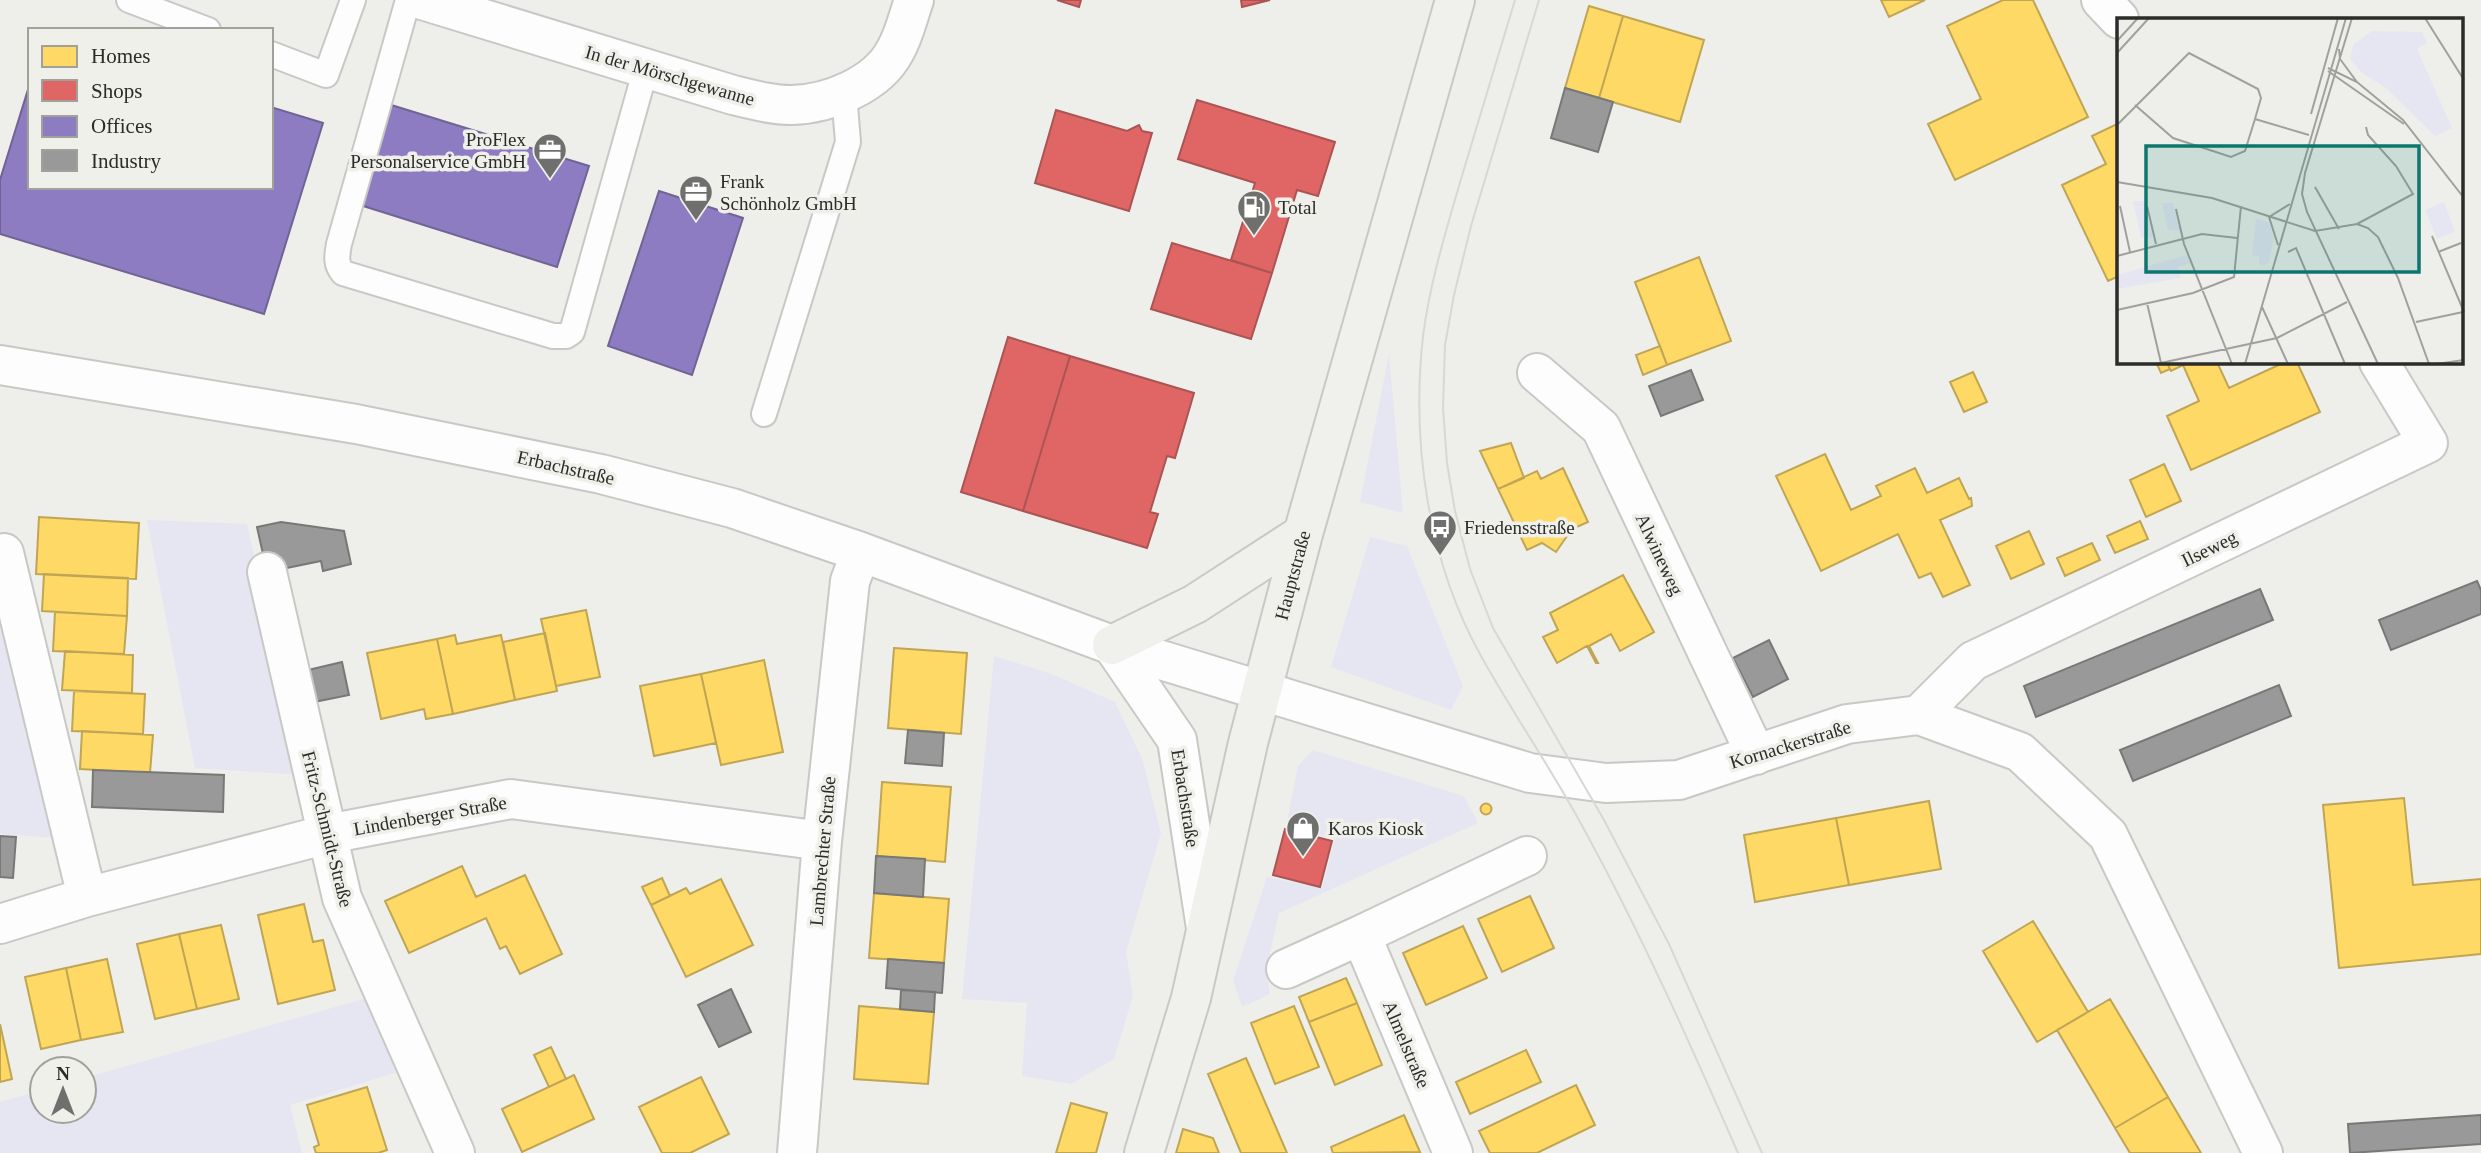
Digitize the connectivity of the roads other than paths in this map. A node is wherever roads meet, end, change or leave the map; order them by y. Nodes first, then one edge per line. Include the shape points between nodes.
1 (129, 0) edge
2 (353, 0) edge
3 (408, 0) edge
4 (422, 0) edge
5 (914, 0) edge
6 (1455, 0) edge
7 (2101, 0) edge
8 (2118, 18) edge
9 (203, 28) edge
10 (273, 55) edge
11 (646, 68) junction
12 (844, 93) junction
13 (2380, 364) edge
14 (0, 365) edge
15 (1537, 373) dead end
16 (764, 414) dead end
17 (1303, 534) junction
18 (4, 552) dead end
19 (861, 552) junction
20 (267, 572) dead end
21 (1112, 645) junction
22 (1261, 691) junction
23 (1919, 715) junction
24 (1756, 755) junction
25 (328, 834) junction
26 (822, 841) junction
27 (1527, 856) dead end
28 (87, 897) junction
29 (0, 924) edge
30 (1206, 928) junction
31 (1361, 935) junction
32 (1286, 969) dead end
33 (455, 1153) edge
34 (797, 1153) edge
35 (1144, 1153) edge
36 (1453, 1153) edge
37 (2263, 1153) edge

1 - 9 lane
2 - 10 lane via 326,75
3 - 11 lane via 339,244 338,267 343,273 553,336 572,332
4 - 11 street, In der Mörschgewanne
5 - 12 street, In der Mörschgewanne via 895,52 883,68
6 - 17 main road, Hauptstraße
7 - 8 street
11 - 12 street, In der Mörschgewanne via 768,103 795,105
12 - 16 lane via 848,142
13 - 23 street, Ilseweg via 2428,443 1973,661
14 - 19 street, Erbachstraße via 492,450 732,508
15 - 24 street, Alwineweg via 1601,428
17 - 21 main road via 1195,604
17 - 22 main road, Hauptstraße
18 - 28 street
19 - 21 street, Erbachstraße
19 - 26 street, Lambrechter Straße via 850,580
20 - 25 street, Fritz-Schmidt-Straße
21 - 22 street, Erbachstraße
21 - 30 street, Erbachstraße via 1177,740
22 - 24 street, Kornackerstraße via 1554,778 1606,783 1679,780
22 - 30 main road, Hauptstraße
23 - 24 street, Kornackerstraße via 1847,724
23 - 37 street, Kornackerstraße via 2020,751 2108,835
25 - 26 street, Lindenberger Straße via 511,799
25 - 28 street, Lindenberger Straße
25 - 33 street, Fritz-Schmidt-Straße via 342,898
26 - 34 street, Lambrechter Straße
27 - 31 street
28 - 29 street, Lindenberger Straße
30 - 35 main road, Hauptstraße via 1191,998
31 - 32 street
31 - 36 street, Almelstraße

